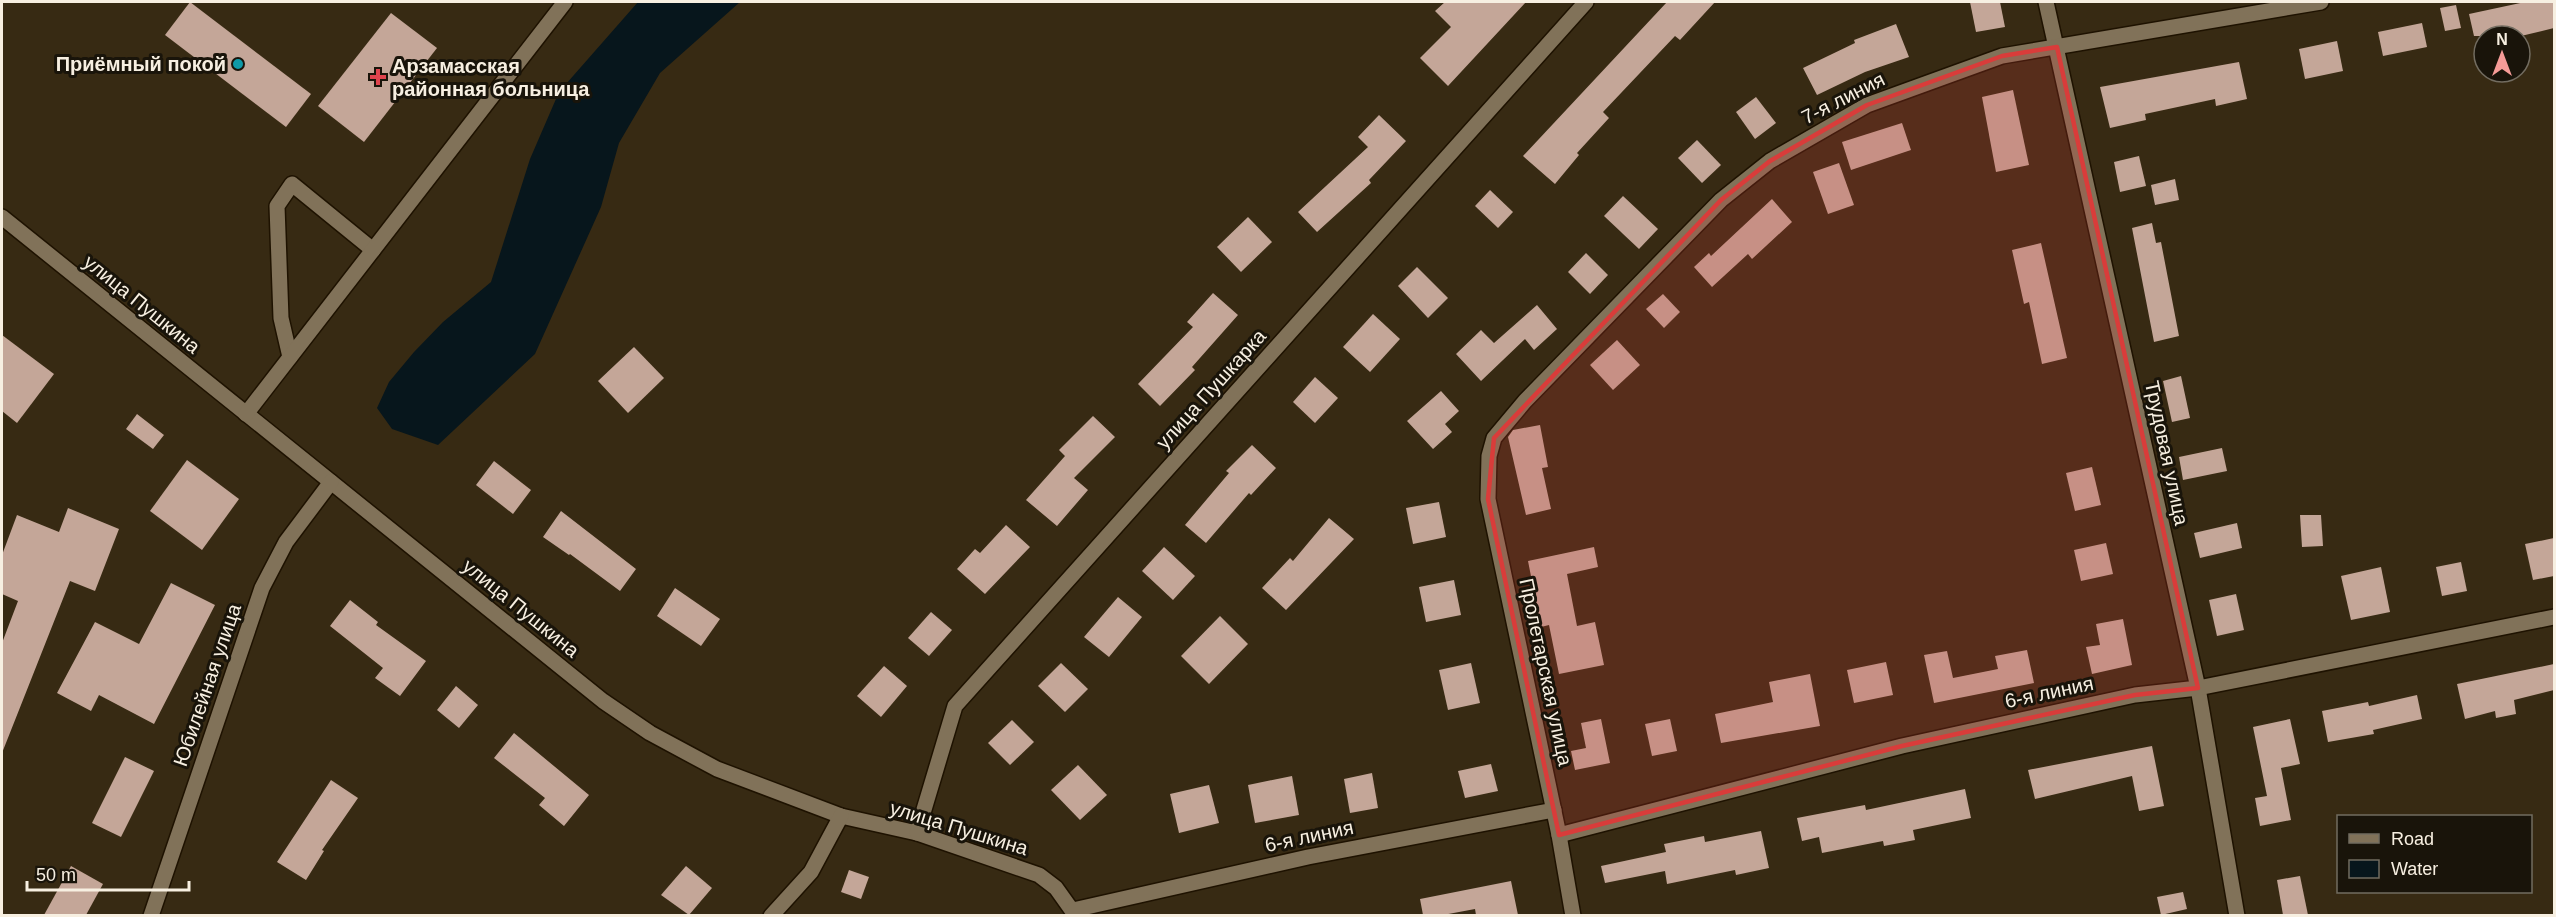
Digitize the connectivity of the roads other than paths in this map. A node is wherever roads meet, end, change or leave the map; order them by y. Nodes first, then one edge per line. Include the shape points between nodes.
1 (566, 2) edge
2 (1586, 2) edge
3 (2046, 2) edge
4 (2321, 2) edge
5 (2057, 47) junction
6 (2, 217) edge
7 (373, 250) junction
8 (290, 357) junction
9 (246, 414) junction
10 (1494, 438) joint
11 (331, 482) junction
12 (2554, 617) edge
13 (2198, 688) junction
14 (1554, 810) junction
15 (841, 816) junction
16 (917, 833) junction
17 (1559, 835) junction
18 (1075, 913) edge
19 (151, 915) edge
20 (771, 915) edge
21 (1572, 915) edge
22 (2237, 915) edge

1 - 7 street
2 - 16 street, улица Пушкарка via 956,706
3 - 5 street, Трудовая улица
4 - 5 street, 7-я линия
5 - 10 street, 7-я линия via 2002,56 1867,105 1770,161 1721,200 1525,400
5 - 13 street, Трудовая улица
6 - 9 street, улица Пушкина
7 - 8 street
7 - 8 street via 292,184 277,206 281,318
8 - 9 street
9 - 11 street, улица Пушкина
10 - 14 street, Пролетарская улица via 1489,456 1488,499
11 - 15 street, улица Пушкина via 603,701 650,733 717,769
11 - 19 street, Юбилейная улица via 286,542 262,588
12 - 13 street, 6-я линия
13 - 17 street, 6-я линия via 2134,695 1902,746
13 - 22 street, Трудовая улица
14 - 17 street, Пролетарская улица
14 - 18 street, 6-я линия via 1308,857
15 - 16 street, улица Пушкина
15 - 20 street via 811,872
16 - 18 street, улица Пушкина via 1039,875 1056,888
17 - 21 street, Пролетарская улица

